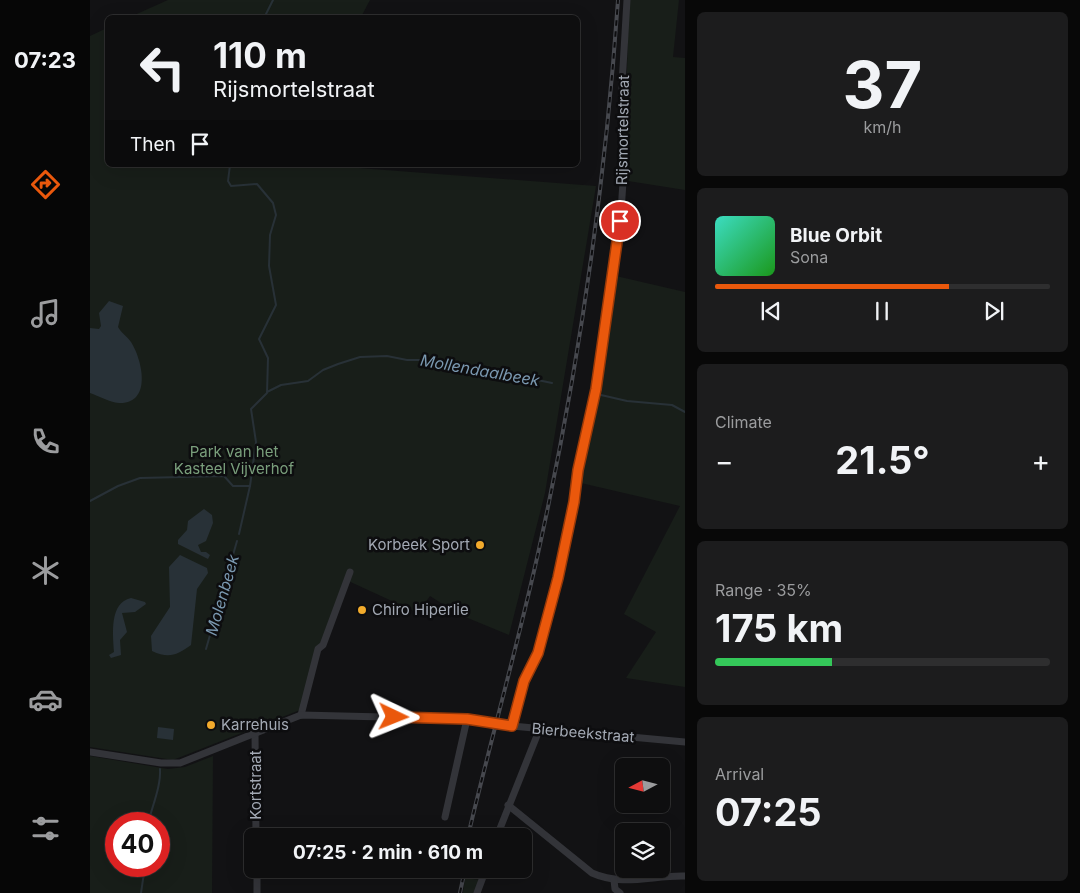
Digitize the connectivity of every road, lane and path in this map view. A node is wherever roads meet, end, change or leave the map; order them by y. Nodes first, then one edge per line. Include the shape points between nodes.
1 (627, 0) edge
2 (350, 572) dead end
3 (301, 715) junction
4 (467, 719) junction
5 (512, 726) junction
6 (540, 728) junction
7 (256, 733) junction
8 (685, 742) edge
9 (90, 752) edge
10 (508, 805) junction
11 (445, 817) dead end
12 (256, 828) edge
13 (500, 828) edge
14 (685, 876) edge
15 (257, 878) edge
16 (483, 878) edge
17 (614, 880) junction
18 (257, 893) edge
19 (477, 893) edge
20 (620, 893) edge

1 - 5 street, Rijsmortelstraat via 619,241 596,389 558,578 538,653 524,681
2 - 3 street via 323,645 318,649
3 - 4 street, Bierbeekstraat
3 - 7 street, Bierbeekstraat
4 - 5 street, Bierbeekstraat
4 - 11 street
5 - 6 street, Bierbeekstraat
6 - 8 street, Bierbeekstraat
6 - 10 street
7 - 9 street, Bierbeekstraat via 180,763
7 - 12 street, Kortstraat
10 - 13 street
10 - 17 street via 592,873
14 - 17 street
15 - 18 street
16 - 19 street
17 - 20 street via 615,889

